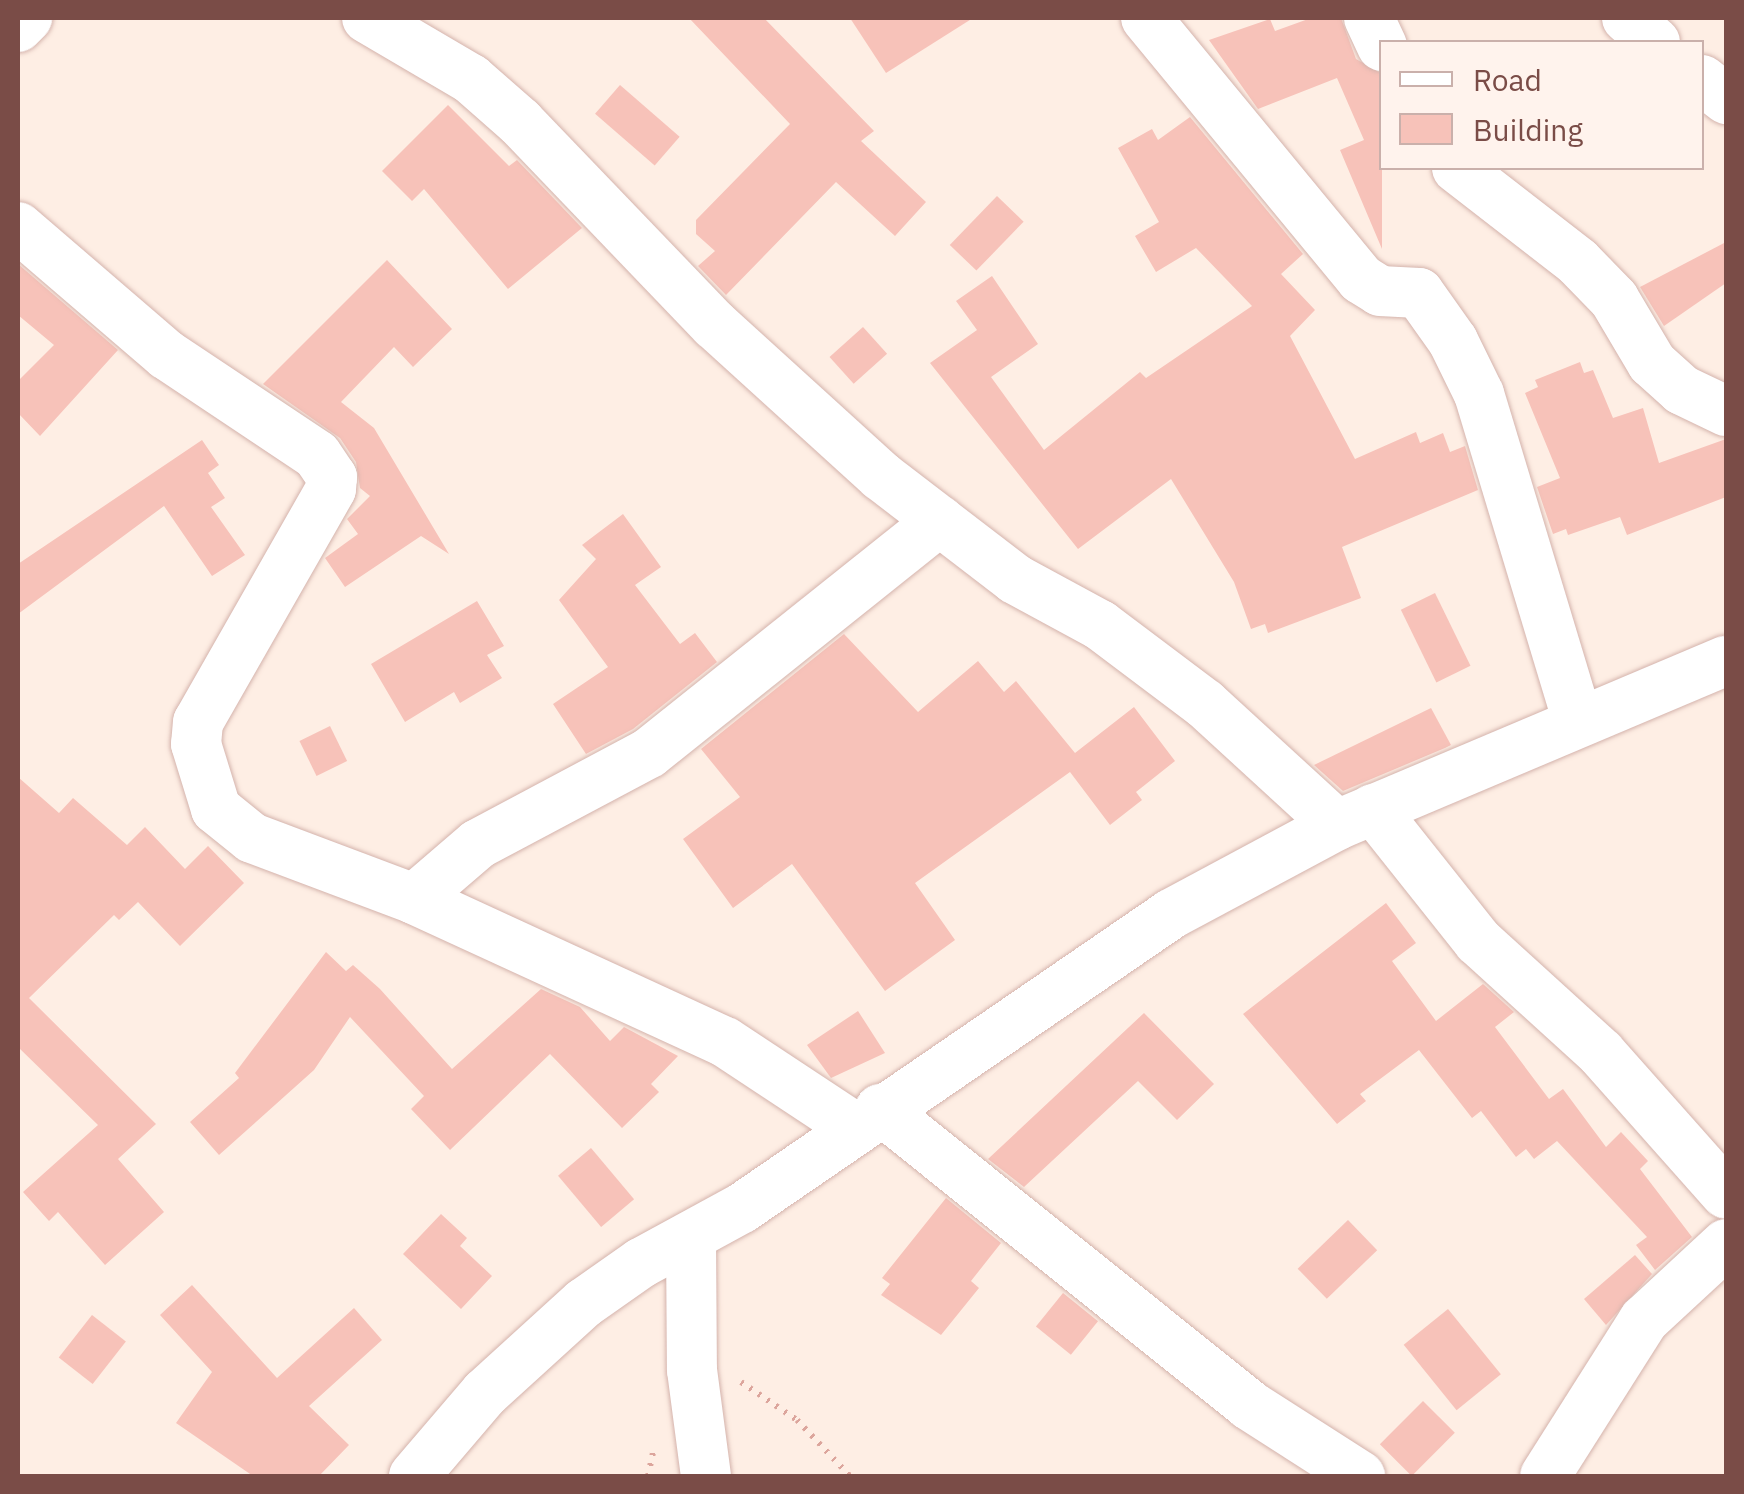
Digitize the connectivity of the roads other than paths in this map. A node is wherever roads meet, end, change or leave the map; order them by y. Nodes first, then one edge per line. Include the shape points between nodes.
1 (27, 18) edge
2 (367, 18) edge
3 (1148, 18) edge
4 (1189, 18) edge
5 (1627, 18) edge
6 (18, 26) edge
7 (1653, 40) edge
8 (1704, 82) edge
9 (1726, 99) edge
10 (1460, 170) edge
11 (18, 227) edge
12 (1726, 411) edge
13 (940, 520) junction
14 (1726, 661) edge
15 (1578, 722) junction
16 (1355, 817) junction
17 (414, 898) junction
18 (867, 1118) junction
19 (1726, 1194) edge
20 (691, 1238) junction
21 (1726, 1244) edge
22 (414, 1476) edge
23 (706, 1476) edge
24 (1360, 1476) edge
25 (1545, 1476) edge

1 - 6 street
2 - 13 street via 495,100 716,324
3 - 4 street
3 - 15 street via 1362,279 1380,291 1419,292 1454,341 1478,394
5 - 7 street
8 - 9 street
10 - 12 street via 1578,262 1614,299 1652,363 1682,390
11 - 17 street via 167,356 327,464 331,490 206,700 196,744 206,787 231,826
13 - 16 street via 1015,579 1100,625
13 - 17 street via 650,754 478,844
14 - 15 street
15 - 16 street
16 - 18 street via 1171,914
16 - 19 street via 1589,1040
17 - 18 street via 725,1042
18 - 20 street
18 - 24 street via 1249,1405
20 - 22 street via 584,1303 485,1394
20 - 23 street via 692,1370
21 - 25 street via 1644,1320

